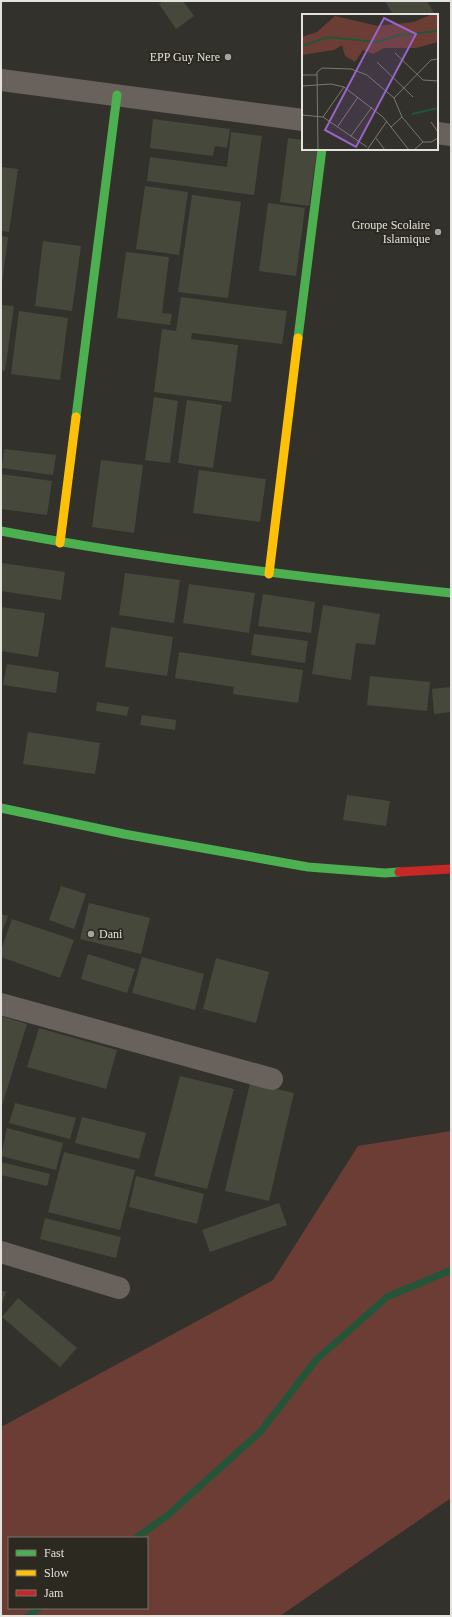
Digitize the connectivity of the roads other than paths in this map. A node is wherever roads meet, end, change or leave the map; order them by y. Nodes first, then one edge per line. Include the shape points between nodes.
1 (1, 80) edge
2 (117, 95) junction
3 (302, 120) edge
4 (438, 133) edge
5 (451, 134) edge
6 (322, 150) edge
7 (1, 531) edge
8 (60, 543) junction
9 (269, 574) junction
10 (451, 593) edge
11 (1, 808) edge
12 (451, 869) edge
13 (1, 1004) edge
14 (272, 1079) dead end
15 (1, 1252) edge
16 (119, 1288) dead end

1 - 2 street
2 - 3 street
2 - 8 street
4 - 5 street
6 - 9 street
7 - 8 street
8 - 9 street
9 - 10 street
11 - 12 street via 124,834 308,867 385,873
13 - 14 street
15 - 16 street

